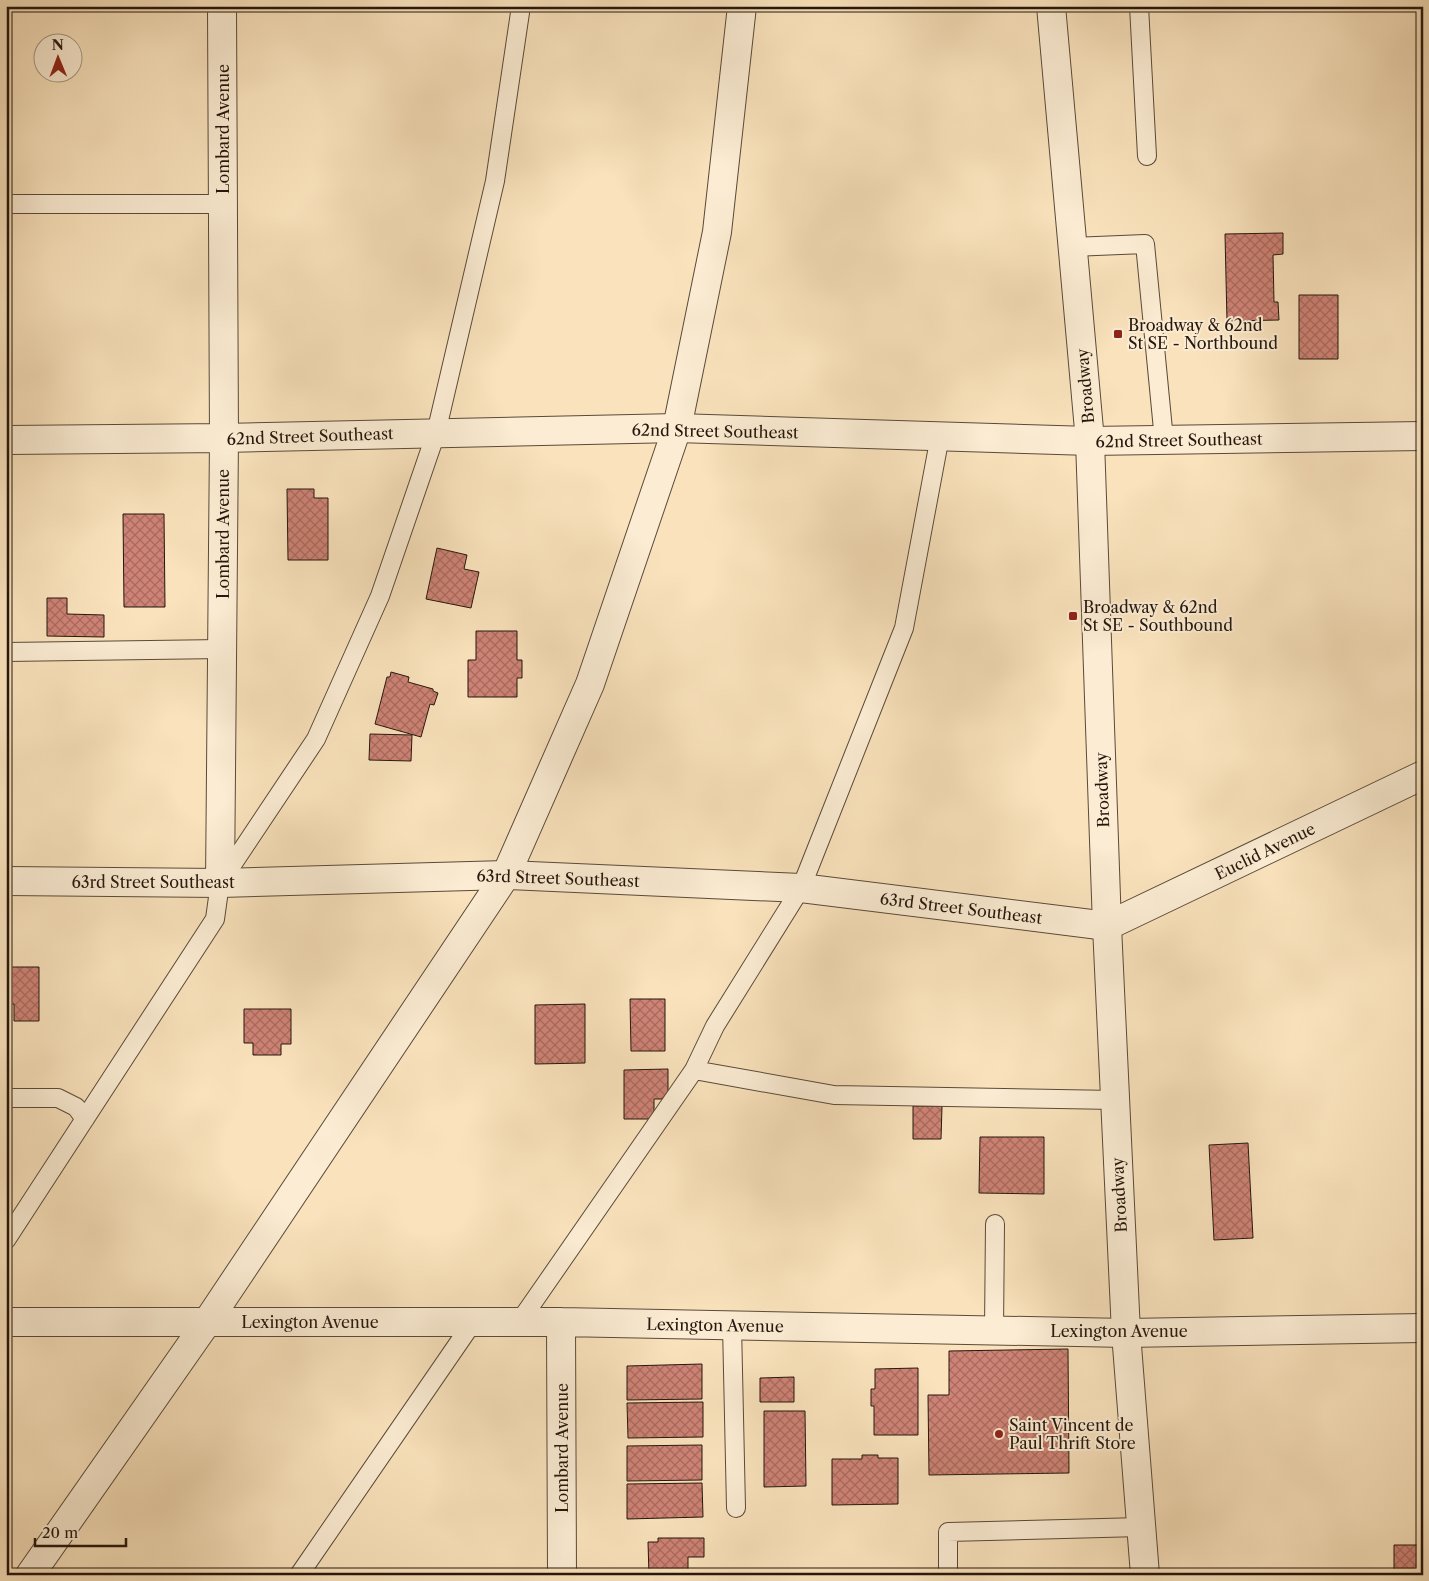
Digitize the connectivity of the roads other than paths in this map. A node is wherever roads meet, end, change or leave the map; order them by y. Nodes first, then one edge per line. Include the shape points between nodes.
1 (222, 6) edge
2 (520, 6) edge
3 (742, 6) edge
4 (1051, 6) edge
5 (1139, 6) edge
6 (1148, 156) dead end
7 (6, 204) edge
8 (223, 204) junction
9 (1072, 247) junction
10 (677, 428) junction
11 (436, 433) junction
12 (940, 436) junction
13 (1423, 436) edge
14 (224, 438) junction
15 (6, 440) edge
16 (1164, 440) junction
17 (1090, 441) junction
18 (222, 649) junction
19 (6, 652) edge
20 (1423, 775) edge
21 (506, 874) junction
22 (6, 881) edge
23 (220, 883) junction
24 (801, 888) junction
25 (1107, 926) junction
26 (694, 1070) junction
27 (6, 1098) edge
28 (1115, 1100) junction
29 (85, 1119) junction
30 (995, 1224) dead end
31 (6, 1240) edge
32 (520, 1321) junction
33 (6, 1322) edge
34 (207, 1322) junction
35 (473, 1322) junction
36 (561, 1322) junction
37 (732, 1325) junction
38 (1423, 1328) edge
39 (994, 1330) junction
40 (1126, 1333) junction
41 (736, 1508) dead end
42 (1141, 1527) junction
43 (30, 1575) edge
44 (299, 1575) edge
45 (562, 1575) edge
46 (948, 1575) edge
47 (1145, 1575) edge

1 - 8 street, Lombard Avenue
2 - 11 lane via 494,181
3 - 10 street via 717,232
4 - 9 street, Broadway
5 - 6 lane
7 - 8 lane
8 - 14 street, Lombard Avenue
9 - 16 lane via 1145,244
9 - 17 street, Broadway
10 - 11 street, 62nd Street Southeast
10 - 12 street, 62nd Street Southeast
10 - 21 street via 590,684
11 - 14 street, 62nd Street Southeast
11 - 23 lane via 380,596 316,739
12 - 17 street, 62nd Street Southeast
12 - 24 lane via 904,628
13 - 16 street, 62nd Street Southeast
14 - 15 street, 62nd Street Southeast
14 - 18 street, Lombard Avenue
16 - 17 street, 62nd Street Southeast
17 - 25 street, Broadway
18 - 19 lane
18 - 23 street, Lombard Avenue
20 - 25 street, Euclid Avenue
21 - 23 street, 63rd Street Southeast
21 - 24 street, 63rd Street Southeast
21 - 34 street
22 - 23 street, 63rd Street Southeast
23 - 29 lane via 215,919
24 - 25 street, 63rd Street Southeast
24 - 26 lane via 715,1026
25 - 28 street, Broadway
26 - 28 lane via 834,1095
26 - 32 lane
27 - 29 lane via 58,1098 76,1107
28 - 40 street, Broadway
29 - 31 lane
30 - 39 lane
32 - 35 street, Lexington Avenue
32 - 36 street, Lexington Avenue
33 - 34 street, Lexington Avenue
34 - 35 street, Lexington Avenue
34 - 43 street
35 - 44 lane
36 - 37 street, Lexington Avenue
36 - 45 street, Lombard Avenue
37 - 39 street, Lexington Avenue
37 - 41 lane
38 - 40 street, Lexington Avenue
39 - 40 street, Lexington Avenue
40 - 42 street, Broadway
42 - 46 lane via 948,1532
42 - 47 street, Broadway

